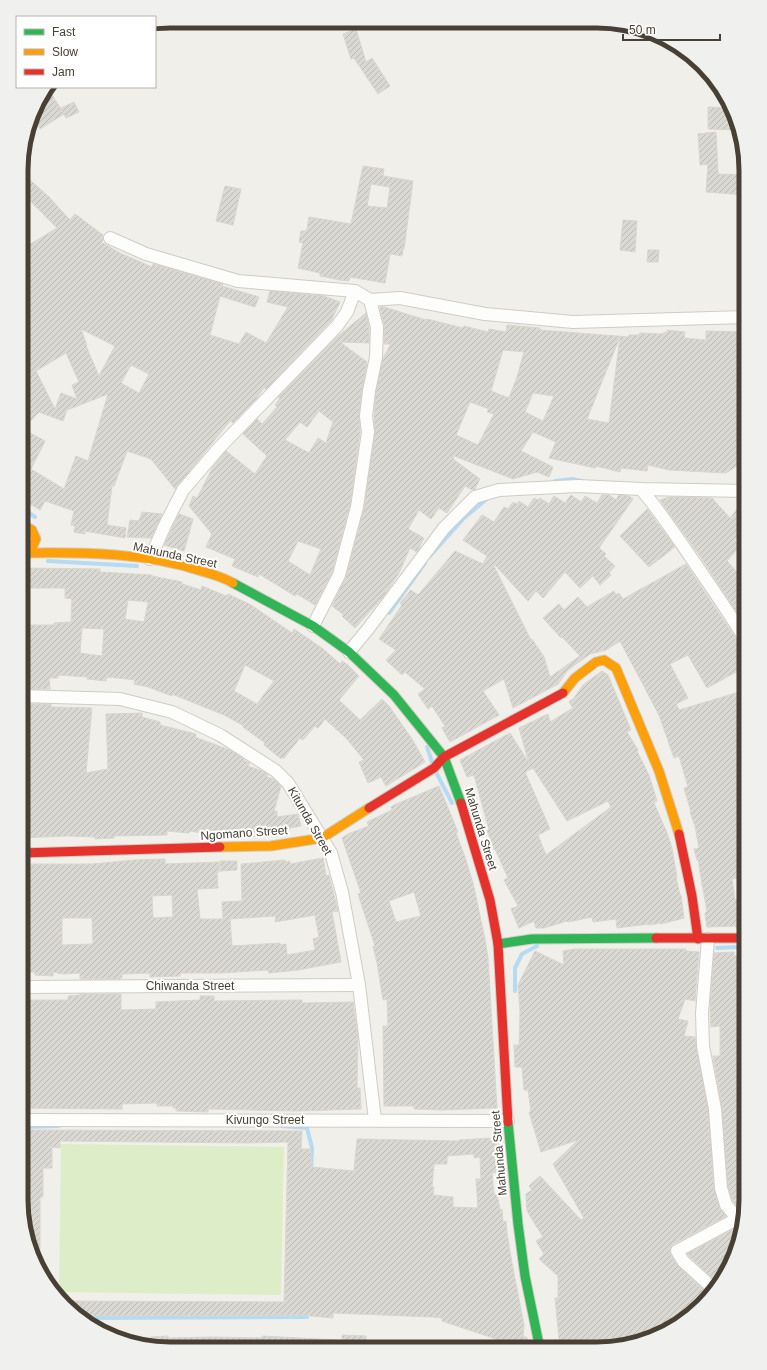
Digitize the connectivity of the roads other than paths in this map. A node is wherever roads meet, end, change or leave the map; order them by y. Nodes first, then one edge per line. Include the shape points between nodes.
1 (110, 238) dead end
2 (355, 291) junction
3 (370, 300) junction
4 (739, 317) edge
5 (641, 489) junction
6 (739, 492) edge
7 (28, 526) edge
8 (32, 529) junction
9 (45, 537) dead end
10 (58, 545) dead end
11 (28, 552) edge
12 (70, 552) junction
13 (28, 554) edge
14 (150, 560) junction
15 (313, 626) junction
16 (739, 629) edge
17 (349, 652) junction
18 (28, 696) edge
19 (444, 757) junction
20 (322, 838) junction
21 (28, 853) edge
22 (739, 938) edge
23 (703, 939) junction
24 (498, 944) junction
25 (359, 985) junction
26 (28, 987) edge
27 (28, 1120) edge
28 (375, 1120) junction
29 (508, 1121) junction
30 (738, 1215) edge
31 (738, 1219) edge
32 (711, 1285) edge
33 (539, 1342) edge

1 - 2 street via 146,254 238,281
2 - 3 street
2 - 14 street via 347,312 337,326 219,448 183,490
3 - 4 street via 400,298 485,314 573,322
3 - 15 street via 377,327 376,357 369,391 366,416 368,432 357,507 339,575
5 - 6 street
5 - 16 street
5 - 17 street via 578,486 499,490 475,497 444,528
7 - 8 street
8 - 9 street
8 - 11 street via 35,542
10 - 12 street
12 - 13 street, Mahunda Street
12 - 14 street, Mahunda Street
14 - 15 street, Mahunda Street via 189,567 226,579
15 - 17 street, Mahunda Street
17 - 19 street, Mahunda Street via 394,695
18 - 20 street, Kitunda Street via 120,699 172,712 220,735 276,771 288,783
19 - 20 street, Ngomano Street via 434,768
19 - 23 street, Ngomano Street via 565,692 572,681 596,662 604,660 609,663 616,668 659,771 682,845
19 - 24 street, Mahunda Street via 473,840 490,900
20 - 21 street, Ngomano Street via 271,846
20 - 25 street, Kitunda Street via 331,853 342,892
22 - 23 street
23 - 24 street via 532,939
23 - 30 street via 703,1046 714,1109 720,1188 726,1205
24 - 29 street, Mahunda Street
25 - 26 street, Chiwanda Street
25 - 28 street, Kitunda Street
27 - 28 street, Kivungo Street
28 - 29 street, Kivungo Street
29 - 33 street, Mahunda Street via 525,1276
31 - 32 street via 677,1251 683,1261

